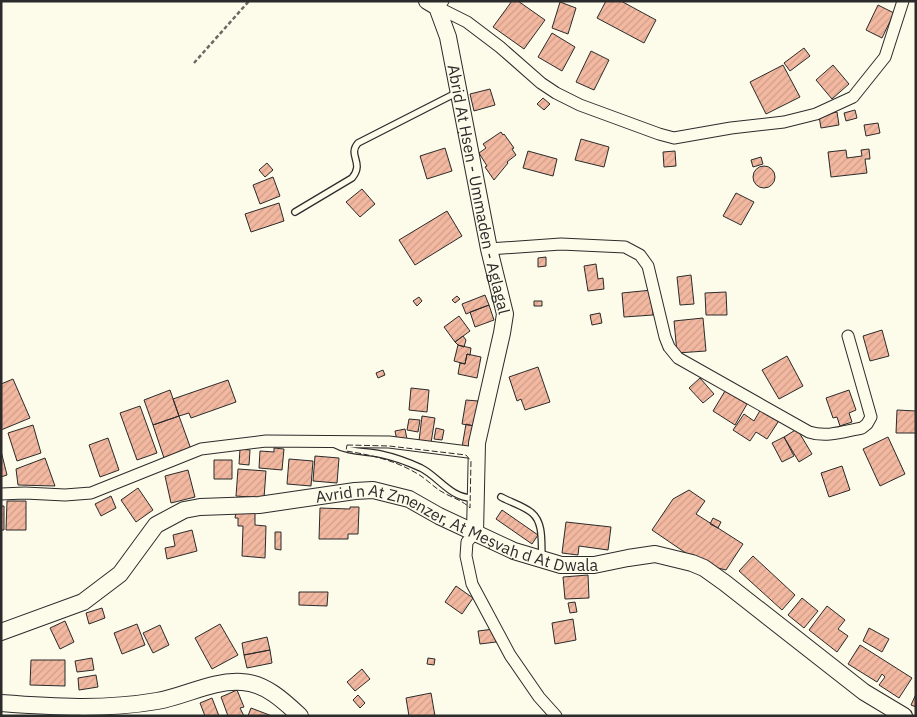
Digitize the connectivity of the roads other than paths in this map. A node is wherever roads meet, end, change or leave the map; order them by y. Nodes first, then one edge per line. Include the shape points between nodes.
1 (903, 1) edge
2 (436, 3) edge
3 (458, 91) junction
4 (294, 212) dead end
5 (489, 249) junction
6 (848, 336) dead end
7 (333, 443) junction
8 (476, 453) junction
9 (1, 494) edge
10 (501, 497) dead end
11 (476, 498) junction
12 (475, 533) junction
13 (542, 560) junction
14 (1, 632) edge
15 (1, 703) edge
16 (300, 716) edge
17 (556, 716) edge
18 (904, 716) edge

1 - 2 street via 885,57 854,97 816,114 784,122 674,138 580,105 556,93 467,22
2 - 3 main road, Abrid At Ḥsen - Ummaden - Aglagal via 448,37
3 - 4 lane via 358,143 354,153 358,169 352,178
3 - 5 main road, Abrid At Ḥsen - Ummaden - Aglagal
5 - 6 street via 560,244 625,247 640,255 648,266 665,337 678,358 818,435 862,428 871,417
5 - 8 main road, Abrid At Ḥsen - Ummaden - Aglagal via 505,314
7 - 8 street via 389,442
7 - 9 street via 266,441 201,449 91,493
7 - 11 lane via 403,460 430,474 450,490
8 - 11 main road, Abrid At Ḥsen - Ummaden - Aglagal
10 - 13 lane via 536,518 541,530
11 - 12 main road, Abrid At Ḥsen - Ummaden - Aglagal
12 - 13 main road, Avrid n At Zmenzer, At Meṣvaḥ d At Dwala
12 - 14 main road, Avrid n At Zmenzer, At Meṣvaḥ d At Dwala via 409,499 373,490 259,506 184,510 156,525 120,574 83,602
12 - 17 street via 467,542 466,556 472,584 510,655
13 - 18 main road, Avrid n At Zmenzer, At Meṣvaḥ d At Dwala via 581,566 655,554 704,568 864,692
15 - 16 main road via 83,708 121,706 160,701 220,682 242,682 279,697

